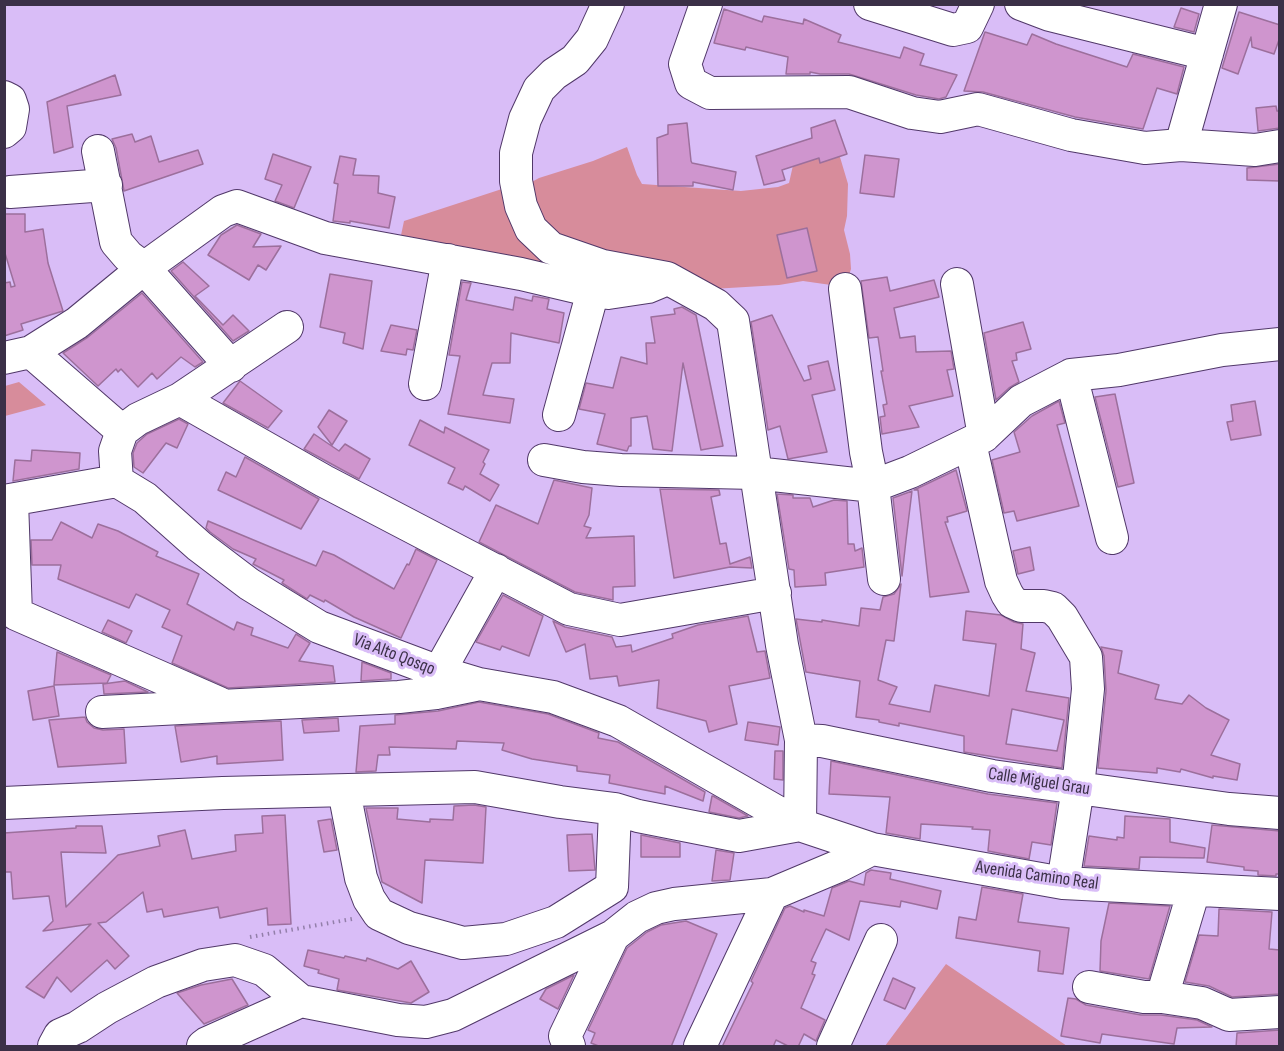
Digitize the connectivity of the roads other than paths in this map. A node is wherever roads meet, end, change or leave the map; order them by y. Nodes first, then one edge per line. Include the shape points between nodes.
1 (608, 4) edge
2 (706, 4) edge
3 (870, 4) edge
4 (978, 4) edge
5 (1021, 4) edge
6 (1221, 4) edge
7 (1206, 54) junction
8 (4, 97) edge
9 (4, 132) edge
10 (1181, 145) junction
11 (1280, 147) edge
12 (98, 151) dead end
13 (106, 185) junction
14 (10, 192) dead end
15 (448, 260) junction
16 (144, 268) junction
17 (668, 278) junction
18 (957, 284) dead end
19 (845, 289) dead end
20 (593, 291) junction
21 (287, 327) dead end
22 (1280, 344) edge
23 (17, 355) edge
24 (231, 366) junction
25 (1071, 375) junction
26 (425, 384) dead end
27 (180, 399) junction
28 (560, 415) dead end
29 (122, 431) junction
30 (977, 440) junction
31 (544, 460) dead end
32 (755, 473) junction
33 (117, 481) junction
34 (873, 486) junction
35 (8, 501) edge
36 (1112, 538) dead end
37 (496, 570) junction
38 (884, 579) dead end
39 (775, 593) junction
40 (10, 613) edge
41 (440, 672) junction
42 (479, 684) junction
43 (225, 706) junction
44 (102, 711) dead end
45 (801, 740) junction
46 (1078, 789) junction
47 (344, 791) junction
48 (4, 803) edge
49 (615, 809) junction
50 (1280, 813) edge
51 (800, 825) junction
52 (872, 849) junction
53 (1063, 883) junction
54 (1194, 890) junction
55 (772, 894) junction
56 (1280, 894) edge
57 (613, 936) junction
58 (881, 940) dead end
59 (1089, 987) dead end
60 (1162, 997) junction
61 (301, 1001) junction
62 (1280, 1012) edge
63 (54, 1047) edge
64 (203, 1047) edge
65 (569, 1047) edge
66 (700, 1047) edge
67 (833, 1047) edge

1 - 17 street via 592,39 575,60 539,88 525,119 516,153 520,206 531,229 552,248 603,266
2 - 10 street via 685,64 691,83 710,93 849,92 929,116 951,116 978,109 1071,135 1145,148
3 - 4 street via 953,30 967,27
5 - 7 street via 1050,15
6 - 7 street
7 - 10 street
8 - 9 street via 13,109 10,127
10 - 11 street via 1255,150
12 - 13 street
13 - 14 street
13 - 16 street via 116,242
15 - 16 street via 325,238 237,206 223,211
15 - 20 street
15 - 26 street
16 - 23 street via 76,323
16 - 24 street
17 - 20 street via 648,287 608,293
17 - 32 street via 716,305 732,321
18 - 30 street
19 - 34 street
20 - 28 street
21 - 24 street
22 - 25 street
23 - 29 street
24 - 27 street
25 - 30 street via 1021,401
25 - 36 street
27 - 29 street
27 - 37 street via 324,481
29 - 33 street via 115,451
30 - 34 street
30 - 46 street via 1001,581 1007,594 1021,606 1053,608 1086,657 1088,689
31 - 32 street via 621,470
32 - 34 street
32 - 39 street
33 - 35 street
33 - 41 street, Via Alto Qosqo via 145,498 249,584 319,627
34 - 38 street
35 - 40 street
37 - 39 street via 569,609 620,620
37 - 41 street
39 - 45 street
40 - 43 street
41 - 42 street, Via Alto Qosqo
42 - 43 street via 399,697
42 - 51 street, Via Alto Qosqo via 553,697 618,721
43 - 44 street
45 - 46 street, Calle Miguel Grau
45 - 51 street
46 - 50 street, Calle Miguel Grau
46 - 53 street
47 - 48 street
47 - 49 street via 475,787
47 - 49 street via 361,878 379,914 409,928 463,943 506,939 556,922 612,887
49 - 51 street via 739,836
51 - 52 street, Avenida Camino Real
52 - 53 street, Avenida Camino Real
52 - 55 street
53 - 54 street, Avenida Camino Real
54 - 56 street, Avenida Camino Real
54 - 60 street
55 - 57 street via 656,908
55 - 66 street
57 - 61 street via 453,1015 426,1022
57 - 65 street via 565,1036
58 - 67 street
59 - 60 street via 1144,998
60 - 62 street via 1202,1003 1229,1015
61 - 63 street via 264,970 236,960 203,965 156,982 107,1008 60,1035
61 - 64 street

